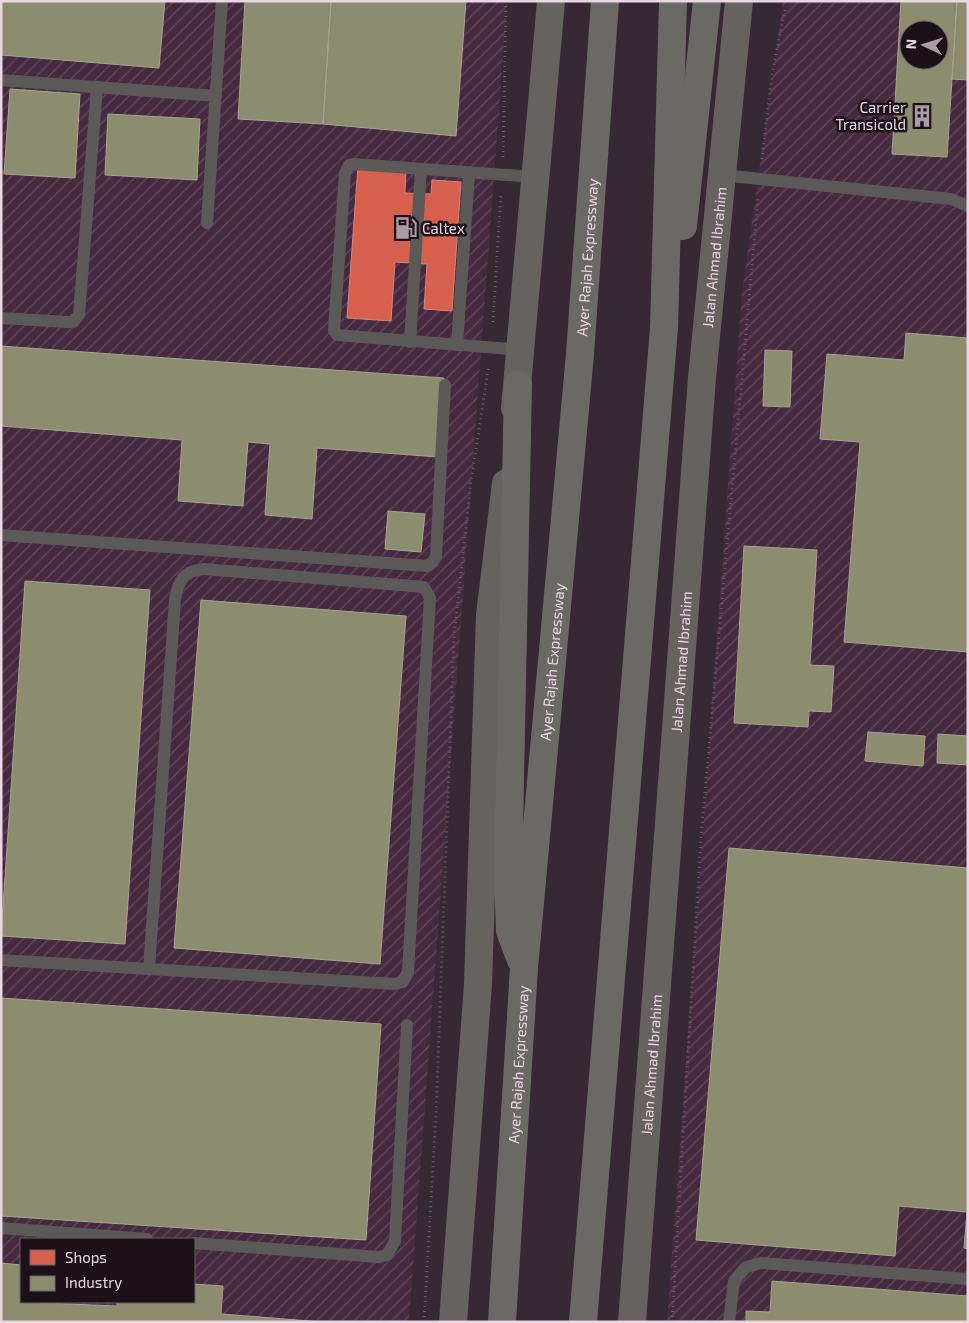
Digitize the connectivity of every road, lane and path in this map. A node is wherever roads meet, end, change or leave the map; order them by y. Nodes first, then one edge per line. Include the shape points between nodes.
1 (222, 1) edge
2 (551, 1) edge
3 (605, 1) edge
4 (673, 1) edge
5 (707, 1) edge
6 (739, 1) edge
7 (785, 9) dead end
8 (1, 80) edge
9 (97, 87) junction
10 (216, 96) junction
11 (421, 169) junction
12 (469, 173) junction
13 (722, 175) junction
14 (536, 177) junction
15 (760, 180) junction
16 (968, 206) edge
17 (207, 222) dead end
18 (1, 318) edge
19 (664, 328) junction
20 (410, 342) junction
21 (457, 346) junction
22 (521, 350) junction
23 (518, 384) junction
24 (445, 385) dead end
25 (1, 534) edge
26 (1, 960) edge
27 (524, 968) junction
28 (149, 969) junction
29 (407, 1025) dead end
30 (1, 1228) edge
31 (134, 1238) edge
32 (195, 1243) edge
33 (968, 1279) edge
34 (453, 1322) edge
35 (502, 1322) edge
36 (583, 1322) edge
37 (632, 1322) edge
38 (672, 1322) edge
39 (729, 1322) edge

1 - 10 lane
2 - 14 main road
3 - 27 highway, Ayer Rajah Expressway via 580,354
4 - 19 highway
5 - 19 highway via 684,221
6 - 13 main road, Jalan Ahmad Ibrahim
7 - 15 path via 772,74
8 - 9 lane
9 - 10 lane
9 - 18 lane via 79,315 74,322
10 - 17 lane
11 - 12 lane
11 - 20 lane
11 - 20 lane via 353,164 346,169 334,330 340,337
12 - 14 lane
12 - 21 lane
13 - 15 lane
13 - 37 main road, Jalan Ahmad Ibrahim via 702,378
14 - 22 main road
15 - 16 lane via 820,183 951,198
15 - 38 path via 701,836
19 - 36 highway
20 - 21 lane
21 - 22 lane
22 - 23 main road
23 - 27 highway via 508,879 510,932
23 - 34 main road via 490,615 478,984
24 - 25 lane via 436,556 428,566
26 - 28 lane
27 - 35 highway, Ayer Rajah Expressway
28 - 28 lane via 176,600 181,579 186,573 204,569 424,587 430,598 406,979 394,984
29 - 32 lane via 394,1241 387,1255
30 - 31 lane
33 - 39 lane via 761,1263 746,1267 734,1281

